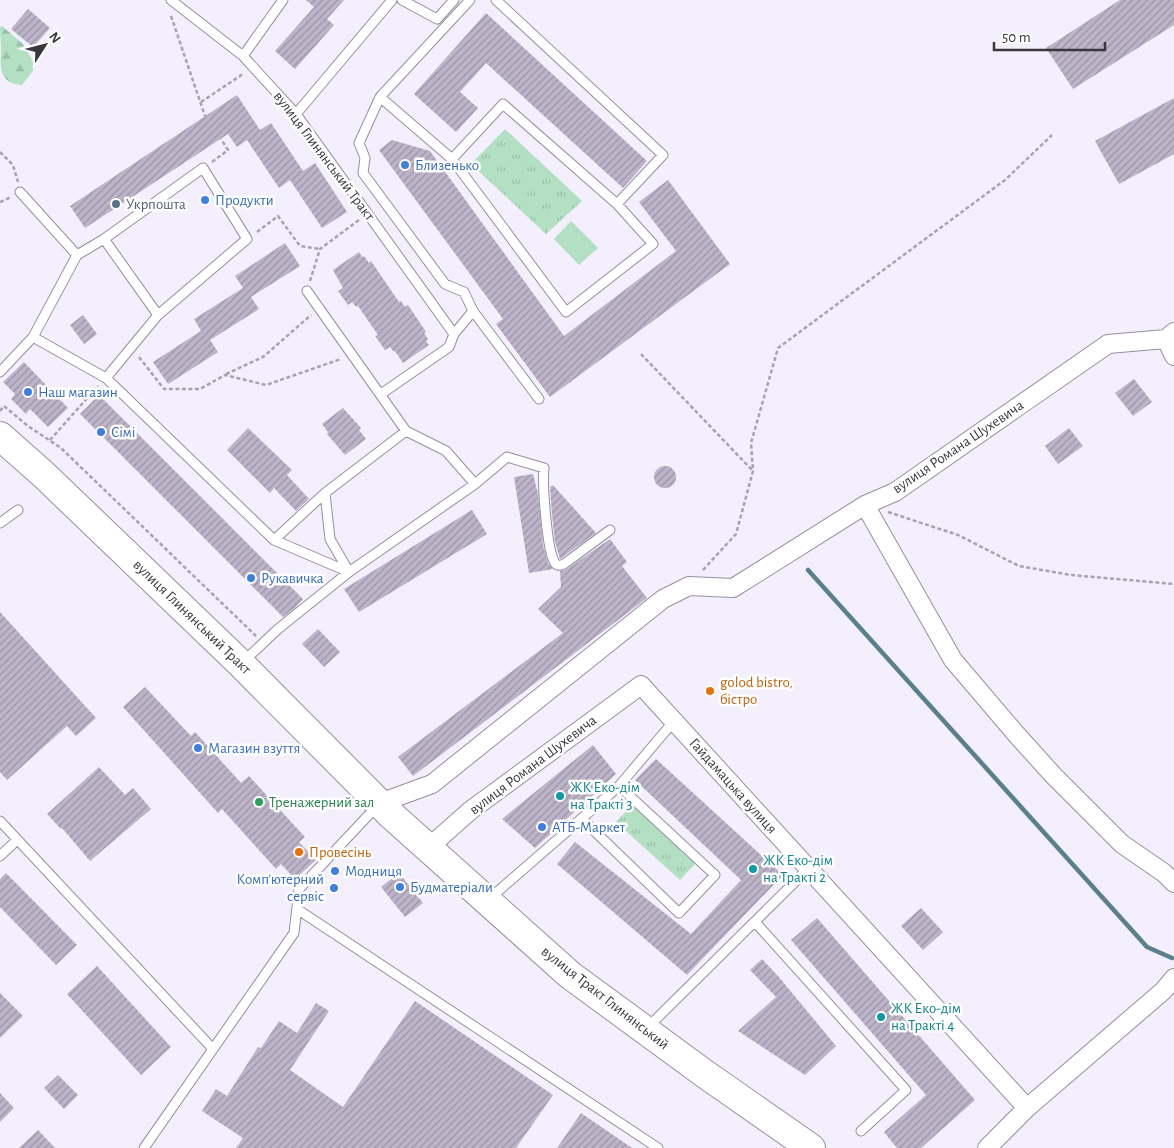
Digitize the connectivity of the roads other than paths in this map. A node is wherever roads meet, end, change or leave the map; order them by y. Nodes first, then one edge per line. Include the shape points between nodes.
1 (283, 0) edge
2 (392, 0) edge
3 (402, 0) edge
4 (454, 0) edge
5 (470, 0) edge
6 (496, 0) edge
7 (170, 5) edge
8 (244, 56) junction
9 (380, 97) junction
10 (296, 114) junction
11 (452, 159) junction
12 (20, 192) road end
13 (617, 204) junction
14 (104, 239) junction
15 (77, 254) junction
16 (308, 291) road end
17 (473, 312) junction
18 (158, 315) junction
19 (454, 334) junction
20 (1170, 336) edge
21 (33, 337) junction
22 (1174, 356) edge
23 (0, 372) edge
24 (106, 378) junction
25 (381, 394) junction
26 (539, 399) dead end
27 (406, 431) junction
28 (0, 436) edge
29 (475, 484) junction
30 (325, 492) junction
31 (865, 505) junction
32 (18, 510) dead end
33 (0, 523) edge
34 (610, 530) dead end
35 (274, 540) junction
36 (349, 572) junction
37 (241, 664) junction
38 (641, 685) joint
39 (674, 721) junction
40 (619, 786) junction
41 (384, 808) junction
42 (582, 819) junction
43 (0, 822) edge
44 (17, 840) junction
45 (428, 848) junction
46 (0, 856) edge
47 (808, 869) junction
48 (1174, 883) edge
49 (487, 900) junction
50 (297, 909) junction
51 (755, 922) junction
52 (1174, 978) edge
53 (645, 1030) junction
54 (213, 1049) junction
55 (1027, 1108) junction
56 (861, 1131) dead end
57 (144, 1148) edge
58 (658, 1148) edge
59 (812, 1148) edge
60 (987, 1148) edge

1 - 8 lane
2 - 10 lane
3 - 4 lane via 437,19
5 - 9 lane
6 - 13 lane via 663,155
7 - 8 lane, вулиця Глинянський Тракт
8 - 10 lane, вулиця Глинянський Тракт
9 - 11 lane
9 - 17 lane via 359,143 365,158 363,174 445,284 464,292
10 - 19 lane, вулиця Глинянський Тракт
11 - 13 lane via 503,104
11 - 13 lane via 566,312 653,244
12 - 15 lane
14 - 15 lane
14 - 18 lane
14 - 18 lane via 203,168 247,239
15 - 21 lane
16 - 25 lane
17 - 19 lane
17 - 26 lane
18 - 24 lane
19 - 25 lane via 449,347
20 - 22 street
20 - 31 street, вулиця Романа Шухевича via 1108,344 895,492
21 - 23 lane
21 - 24 lane
24 - 35 lane
25 - 27 lane
27 - 29 lane via 446,452
27 - 30 lane
28 - 37 main road, вулиця Глинянський Тракт
29 - 34 lane via 507,458 544,468 542,480 549,542 553,560 559,566
29 - 36 lane
30 - 35 lane
30 - 36 lane via 330,539
31 - 41 street, вулиця Романа Шухевича via 734,588 689,586 663,599 432,784
31 - 48 street via 953,660 1053,775 1122,844
32 - 33 lane
35 - 36 lane
36 - 37 lane via 278,629
37 - 41 main road, вулиця Глинянський Тракт
38 - 39 street, Гайдамацька вулиця
38 - 45 street, вулиця Романа Шухевича via 471,810
39 - 40 lane
39 - 47 street, Гайдамацька вулиця
40 - 42 lane
40 - 42 lane via 715,875 679,913
41 - 45 main road, вулиця Тракт Глинянський
41 - 50 lane via 299,889
42 - 49 lane
43 - 44 lane
44 - 46 lane
44 - 54 lane
45 - 49 main road, вулиця Тракт Глинянський
47 - 51 lane
47 - 55 street, Гайдамацька вулиця
49 - 53 main road, вулиця Тракт Глинянський via 570,975
50 - 54 lane via 294,933
50 - 58 lane
51 - 53 lane
51 - 56 lane via 906,1090
52 - 55 street
53 - 59 main road, вулиця Тракт Глинянський
54 - 57 lane
55 - 60 street

